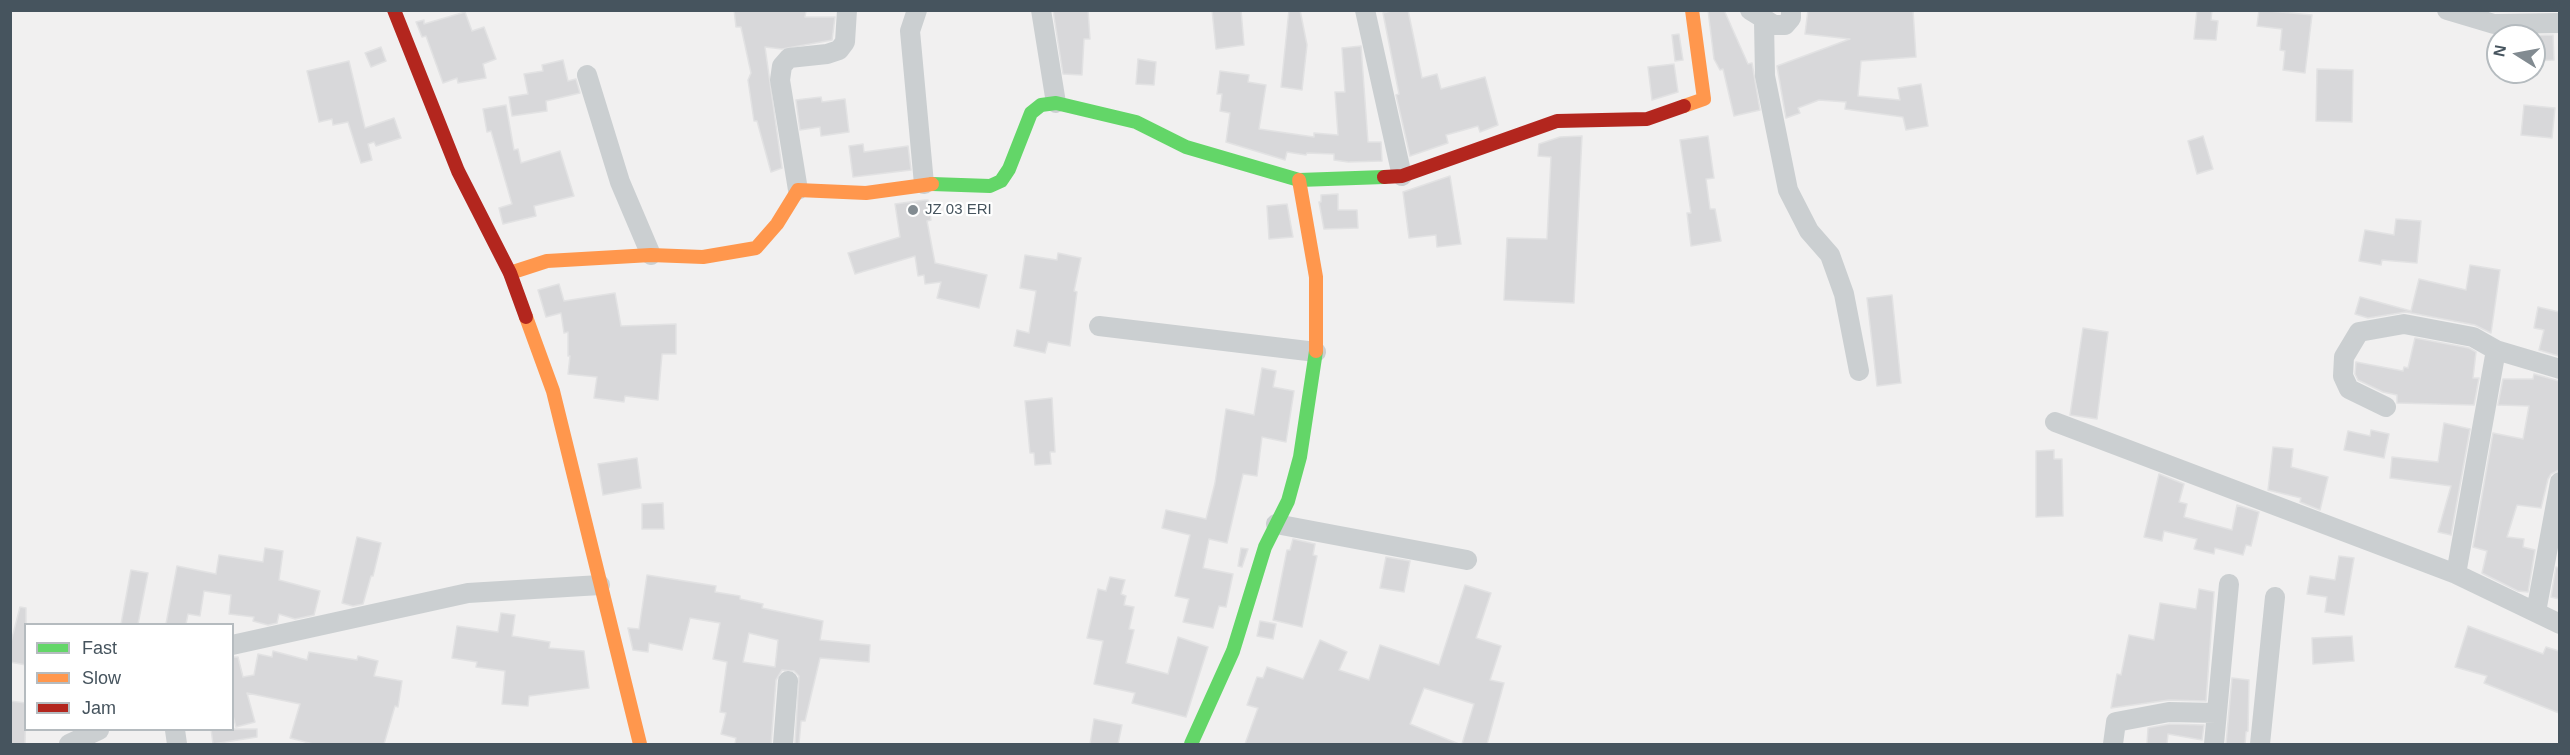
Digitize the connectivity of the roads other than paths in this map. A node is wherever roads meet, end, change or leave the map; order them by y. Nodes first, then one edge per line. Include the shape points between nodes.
1 (394, 10) edge
2 (847, 10) edge
3 (917, 10) edge
4 (1041, 10) edge
5 (1365, 10) edge
6 (1692, 10) edge
7 (1791, 10) edge
8 (2447, 10) edge
9 (1757, 16) edge
10 (2495, 17) edge
11 (2559, 23) edge
12 (587, 75) dead end
13 (1056, 103) junction
14 (1402, 176) junction
15 (1299, 180) junction
16 (924, 184) junction
17 (798, 190) junction
18 (651, 255) junction
19 (510, 273) junction
20 (1099, 326) dead end
21 (2496, 350) junction
22 (1316, 352) junction
23 (2559, 369) edge
24 (1859, 371) dead end
25 (2386, 407) dead end
26 (2055, 422) dead end
27 (2559, 482) edge
28 (1276, 524) junction
29 (1467, 560) dead end
30 (2456, 574) junction
31 (2229, 584) dead end
32 (600, 585) junction
33 (2275, 597) dead end
34 (2536, 612) junction
35 (2559, 624) edge
36 (234, 645) edge
37 (788, 681) dead end
38 (2216, 713) junction
39 (95, 731) edge
40 (69, 744) edge
41 (640, 744) edge
42 (783, 744) edge
43 (1191, 744) edge
44 (2112, 744) edge
45 (2214, 744) edge
46 (2260, 744) edge

1 - 19 street via 458,171
2 - 17 street via 845,42 839,50 789,58 782,66 780,80
3 - 16 street via 910,31
4 - 13 street
5 - 14 street
6 - 14 street via 1704,99 1647,119 1557,121
7 - 9 street via 1785,25 1774,25
8 - 10 street
9 - 24 street via 1788,190 1809,231 1830,255 1844,294
10 - 11 street
12 - 18 street via 620,182
13 - 15 street via 1136,122 1186,147
13 - 16 street via 1041,105 1031,113 1001,181 990,186
14 - 15 street
15 - 22 street via 1316,277
16 - 17 street via 866,193
17 - 18 street via 756,248 703,256
18 - 19 street via 547,261
19 - 32 street via 553,391
20 - 22 street
21 - 23 street
21 - 25 street via 2473,337 2404,324 2359,332 2344,357 2343,376 2349,389
21 - 30 street
22 - 28 street via 1300,457 1290,495
26 - 30 street
27 - 34 street
28 - 29 street
28 - 43 street via 1265,547 1233,651
30 - 34 street
31 - 38 street
32 - 36 street via 468,592
32 - 41 street
33 - 46 street
34 - 35 street
37 - 42 street
38 - 44 street via 2169,712 2116,722
38 - 45 street
39 - 40 street

